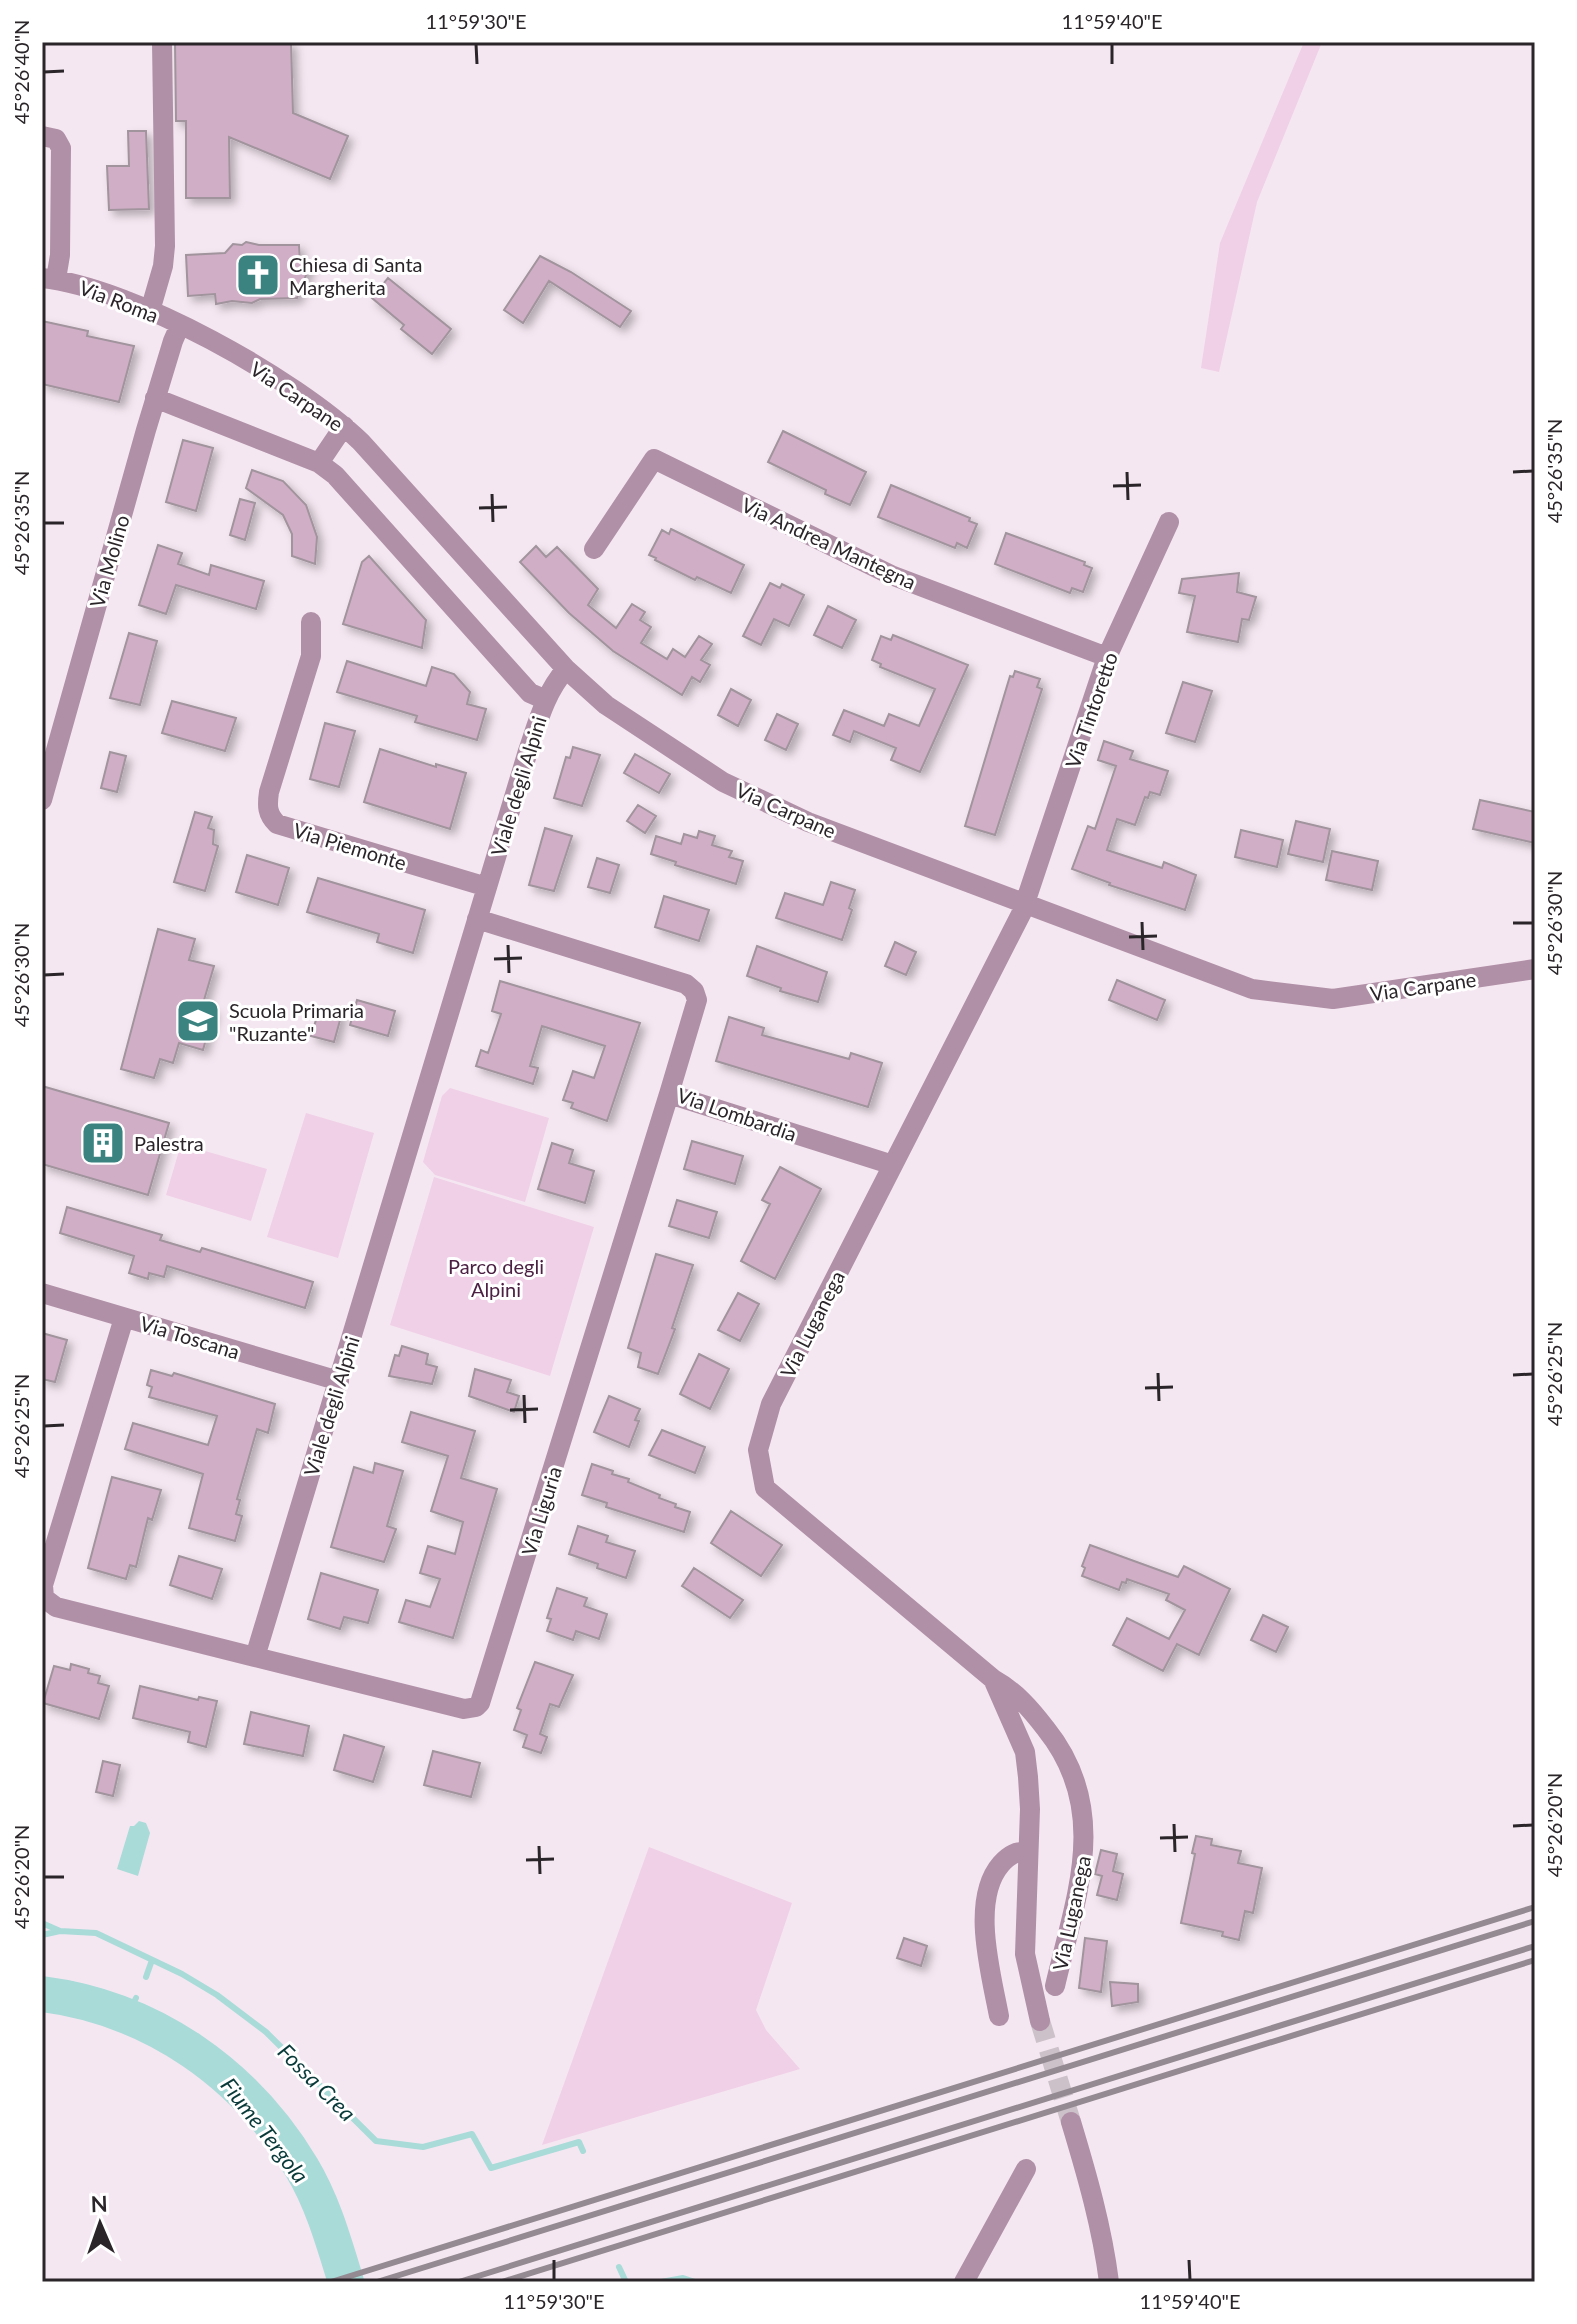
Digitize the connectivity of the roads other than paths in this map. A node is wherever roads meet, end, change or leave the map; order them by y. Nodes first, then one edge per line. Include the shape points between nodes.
1 (162, 42) edge
2 (42, 136) edge
3 (49, 278) edge
4 (150, 311) junction
5 (180, 325) junction
6 (155, 398) junction
7 (344, 426) junction
8 (319, 463) junction
9 (1169, 522) dead end
10 (594, 549) dead end
11 (311, 622) dead end
12 (1107, 657) junction
13 (566, 669) junction
14 (546, 700) junction
15 (42, 800) edge
16 (487, 887) junction
17 (1026, 902) junction
18 (477, 919) junction
19 (1535, 969) edge
20 (669, 1094) junction
21 (893, 1165) junction
22 (42, 1293) edge
23 (124, 1318) junction
24 (339, 1381) junction
25 (255, 1657) junction
26 (993, 1679) junction
27 (1042, 1723) junction
28 (1016, 1731) junction
29 (1060, 1749) junction
30 (1025, 1752) junction
31 (1028, 1852) junction
32 (1055, 1986) dead end
33 (999, 2016) dead end
34 (1040, 2021) tunnel mouth
35 (1071, 2122) tunnel mouth
36 (1026, 2169) dead end
37 (964, 2282) edge
38 (1109, 2282) edge

1 - 4 street via 165,246
2 - 3 street, Via Roma via 56,139 61,148 60,255
3 - 4 street, Via Roma via 90,287
4 - 5 street, Via Roma
5 - 6 street, Via Molino
5 - 7 street, Via Carpane via 289,386
6 - 8 street
6 - 15 street, Via Molino
7 - 8 street
7 - 13 street, Via Carpane
8 - 14 street via 530,693
9 - 12 street, Via Tintoretto
10 - 12 street, Via Andrea Mantegna via 654,459 891,575
11 - 16 street, Via Piemonte via 311,656 269,792 271,818
12 - 17 street, Via Tintoretto
13 - 14 street, Viale degli Alpini
13 - 17 street, Via Carpane via 606,705 723,782 808,822
14 - 16 street, Viale degli Alpini
16 - 18 street, Viale degli Alpini
17 - 19 street, Via Carpane via 1252,989 1333,999
17 - 21 street, Via Luganega
18 - 20 street, Via Lombardia via 686,984 694,991 697,1000
18 - 24 street, Viale degli Alpini
20 - 21 street, Via Lombardia
20 - 25 street, Via Liguria via 480,1703 464,1709
21 - 26 street, Via Luganega via 771,1404 758,1450 765,1488
22 - 23 street, Via Toscana
23 - 24 street, Via Toscana
23 - 25 street via 43,1585 44,1598 66,1610
24 - 25 street, Viale degli Alpini
26 - 27 street, Via Luganega via 1016,1693
26 - 28 street, Via Luganega
27 - 28 street
27 - 29 street, Via Luganega
28 - 30 street, Via Luganega
29 - 30 street
29 - 32 street, Via Luganega via 1081,1797 1086,1827 1081,1877
30 - 31 street, Via Luganega
31 - 33 street via 1005,1859 992,1875 986,1897 988,1959
31 - 34 street, Via Luganega via 1025,1954
35 - 38 street via 1094,2198
36 - 37 street

